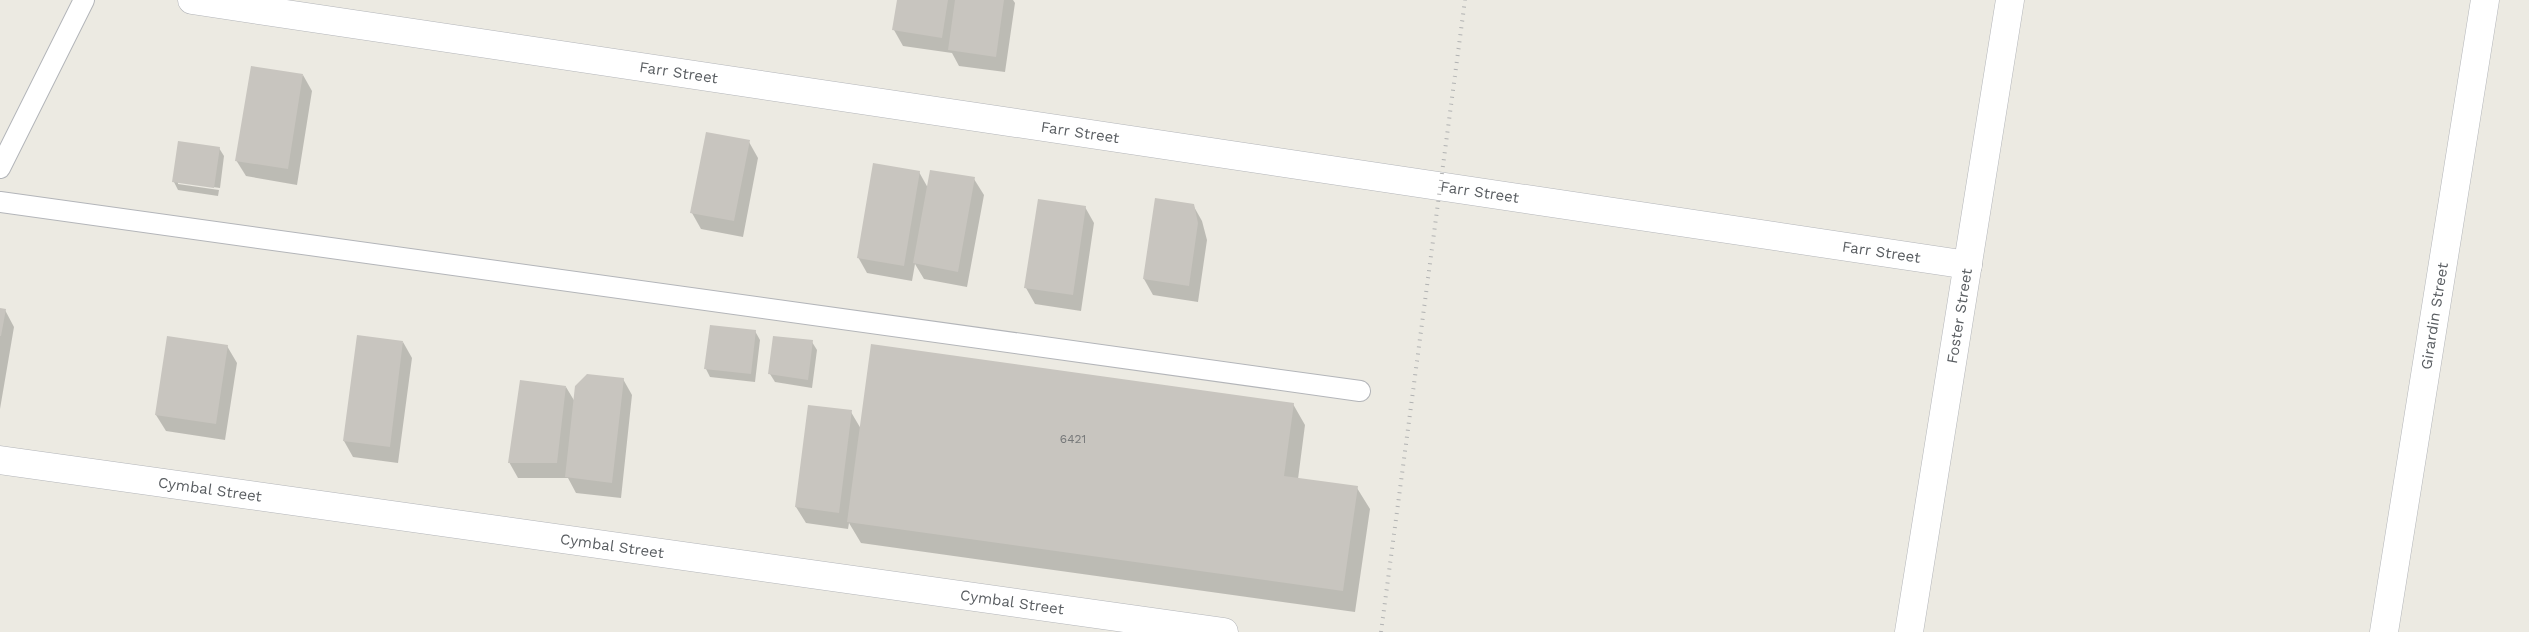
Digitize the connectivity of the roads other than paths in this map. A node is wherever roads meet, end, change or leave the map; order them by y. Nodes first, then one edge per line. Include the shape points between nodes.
1 (84, 0) edge
2 (192, 0) edge
3 (2010, 0) edge
4 (2485, 0) edge
5 (0, 168) edge
6 (0, 202) edge
7 (1968, 265) junction
8 (1360, 391) dead end
9 (0, 460) edge
10 (1224, 632) edge
11 (1908, 632) edge
12 (2384, 632) edge

1 - 5 lane
2 - 7 street, Farr Street
3 - 7 street, Foster Street
4 - 12 street, Girardin Street
6 - 8 lane
7 - 11 street, Foster Street
9 - 10 street, Cymbal Street

